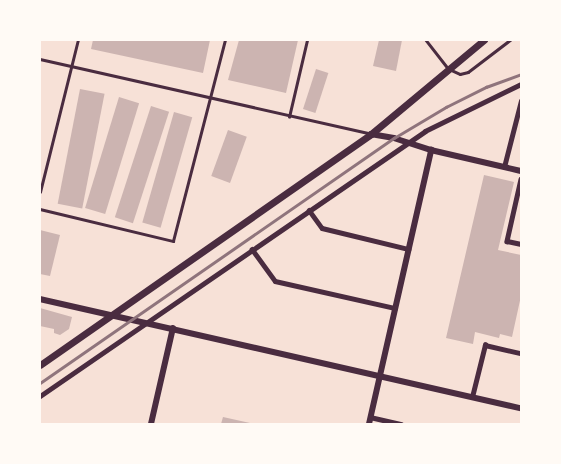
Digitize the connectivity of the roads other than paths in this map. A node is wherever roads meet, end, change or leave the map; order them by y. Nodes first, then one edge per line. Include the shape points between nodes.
1 (78, 40) edge
2 (224, 40) edge
3 (307, 40) edge
4 (426, 40) edge
5 (484, 40) edge
6 (510, 40) edge
7 (40, 59) edge
8 (71, 67) junction
9 (450, 69) junction
10 (521, 84) edge
11 (211, 99) junction
12 (521, 101) edge
13 (289, 117) junction
14 (371, 134) junction
15 (406, 143) junction
16 (431, 150) junction
17 (504, 167) junction
18 (521, 171) edge
19 (521, 179) edge
20 (40, 192) edge
21 (40, 209) edge
22 (309, 210) junction
23 (521, 244) edge
24 (252, 249) junction
25 (408, 249) junction
26 (40, 299) edge
27 (395, 308) junction
28 (111, 315) junction
29 (147, 323) junction
30 (173, 328) junction
31 (521, 353) edge
32 (40, 365) edge
33 (380, 376) junction
34 (40, 396) edge
35 (472, 397) junction
36 (521, 408) edge
37 (370, 417) junction
38 (151, 424) edge
39 (368, 424) edge
40 (401, 424) edge

1 - 8 lane
2 - 11 lane
3 - 13 lane
4 - 9 lane
5 - 9 main road
6 - 9 lane via 468,72 460,74
7 - 8 lane
8 - 11 lane
8 - 20 lane
9 - 14 main road
10 - 15 street
11 - 13 lane
11 - 21 lane via 174,241
12 - 17 street
13 - 14 lane
14 - 15 street
14 - 28 main road
15 - 16 street
15 - 22 street
16 - 17 street
16 - 25 street
17 - 18 street
19 - 23 street via 507,241
22 - 24 street
22 - 25 street via 322,228
24 - 27 street via 275,281
24 - 29 street
25 - 27 street
26 - 28 street
27 - 33 street
28 - 29 street
28 - 32 main road
29 - 30 street
29 - 34 street
30 - 33 street
30 - 38 street
31 - 35 street via 485,345
33 - 35 street
33 - 37 street
35 - 36 street
37 - 39 street
37 - 40 street

